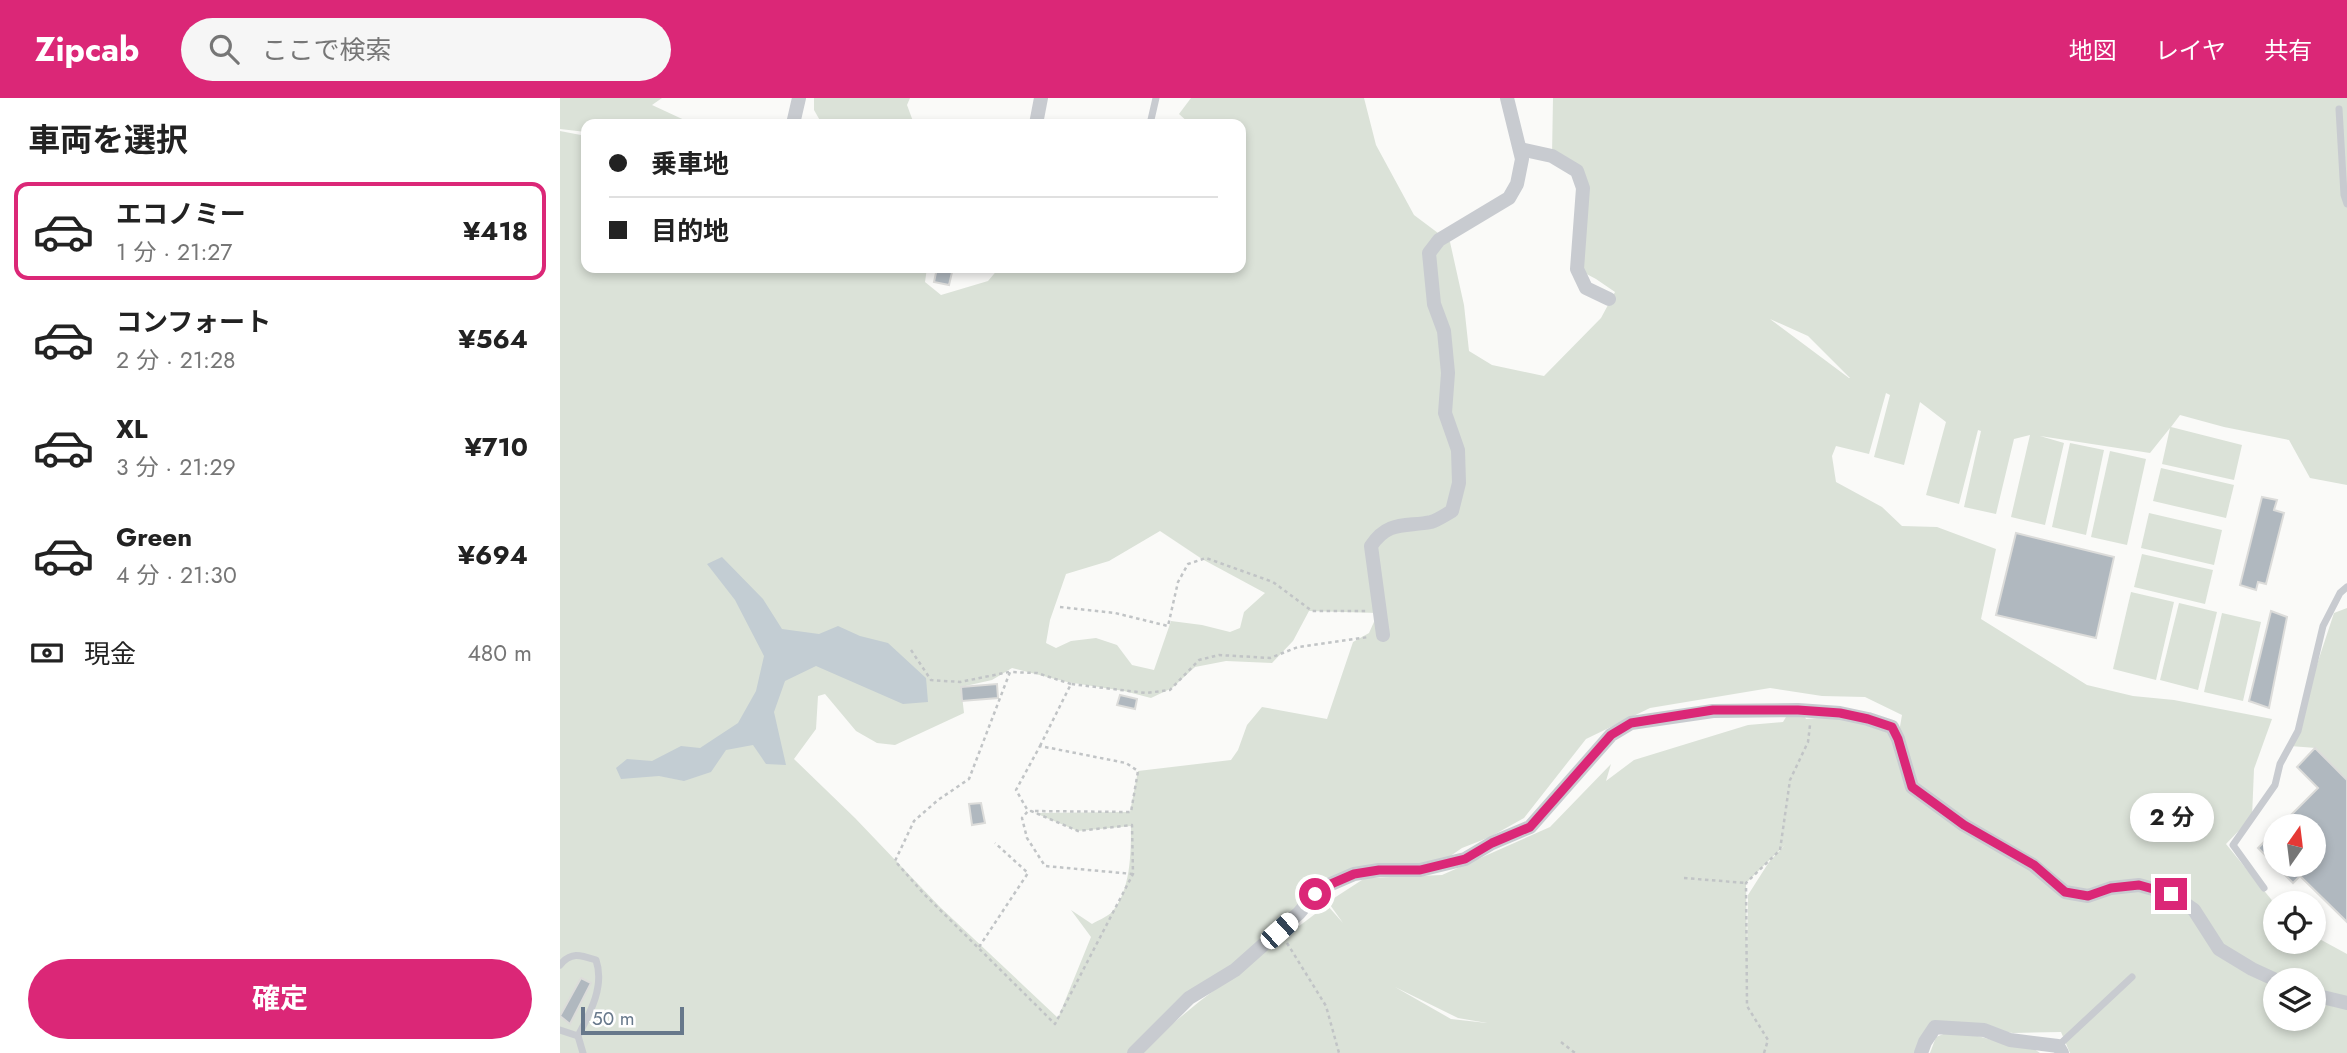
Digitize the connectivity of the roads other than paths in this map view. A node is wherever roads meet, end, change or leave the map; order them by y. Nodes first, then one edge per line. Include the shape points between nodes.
1 (799, 98) edge
2 (1041, 98) edge
3 (1156, 98) edge
4 (1507, 98) edge
5 (2339, 110) dead end
6 (794, 119) edge
7 (1037, 119) edge
8 (1151, 119) edge
9 (1520, 149) junction
10 (2347, 204) edge
11 (1609, 299) dead end
12 (2347, 587) edge
13 (1383, 635) road end
14 (2264, 888) dead end
15 (560, 965) edge
16 (2263, 974) edge
17 (2132, 976) dead end
18 (2326, 998) edge
19 (2347, 1003) edge
20 (560, 1030) edge
21 (578, 1036) junction
22 (2060, 1049) edge
23 (583, 1053) edge
24 (1134, 1053) edge
25 (1921, 1053) edge

1 - 6 street
2 - 7 street
3 - 8 lane
4 - 9 street
5 - 10 lane
9 - 11 street via 1552,156 1577,171 1583,188 1577,269 1586,288
9 - 13 street via 1517,184 1509,198 1439,240 1429,253 1434,304 1444,331 1445,413 1458,450 1460,483 1452,511 1433,521 1399,524 1378,535 1371,546
12 - 14 lane via 2323,626 2298,731 2280,764 2275,785 2233,845
15 - 21 lane via 566,957 578,954 596,960 601,974 591,1013
16 - 24 street via 2219,949 2194,910 2171,894 2139,885 2088,896 2065,892 2034,865 1964,825 1912,787 1892,727 1840,713 1713,710 1631,723 1611,735 1530,827 1465,859 1420,870 1354,874 1324,887 1235,970 1189,998
17 - 22 lane
18 - 19 street
20 - 21 lane
21 - 23 lane
22 - 25 street via 1983,1030 1935,1027

